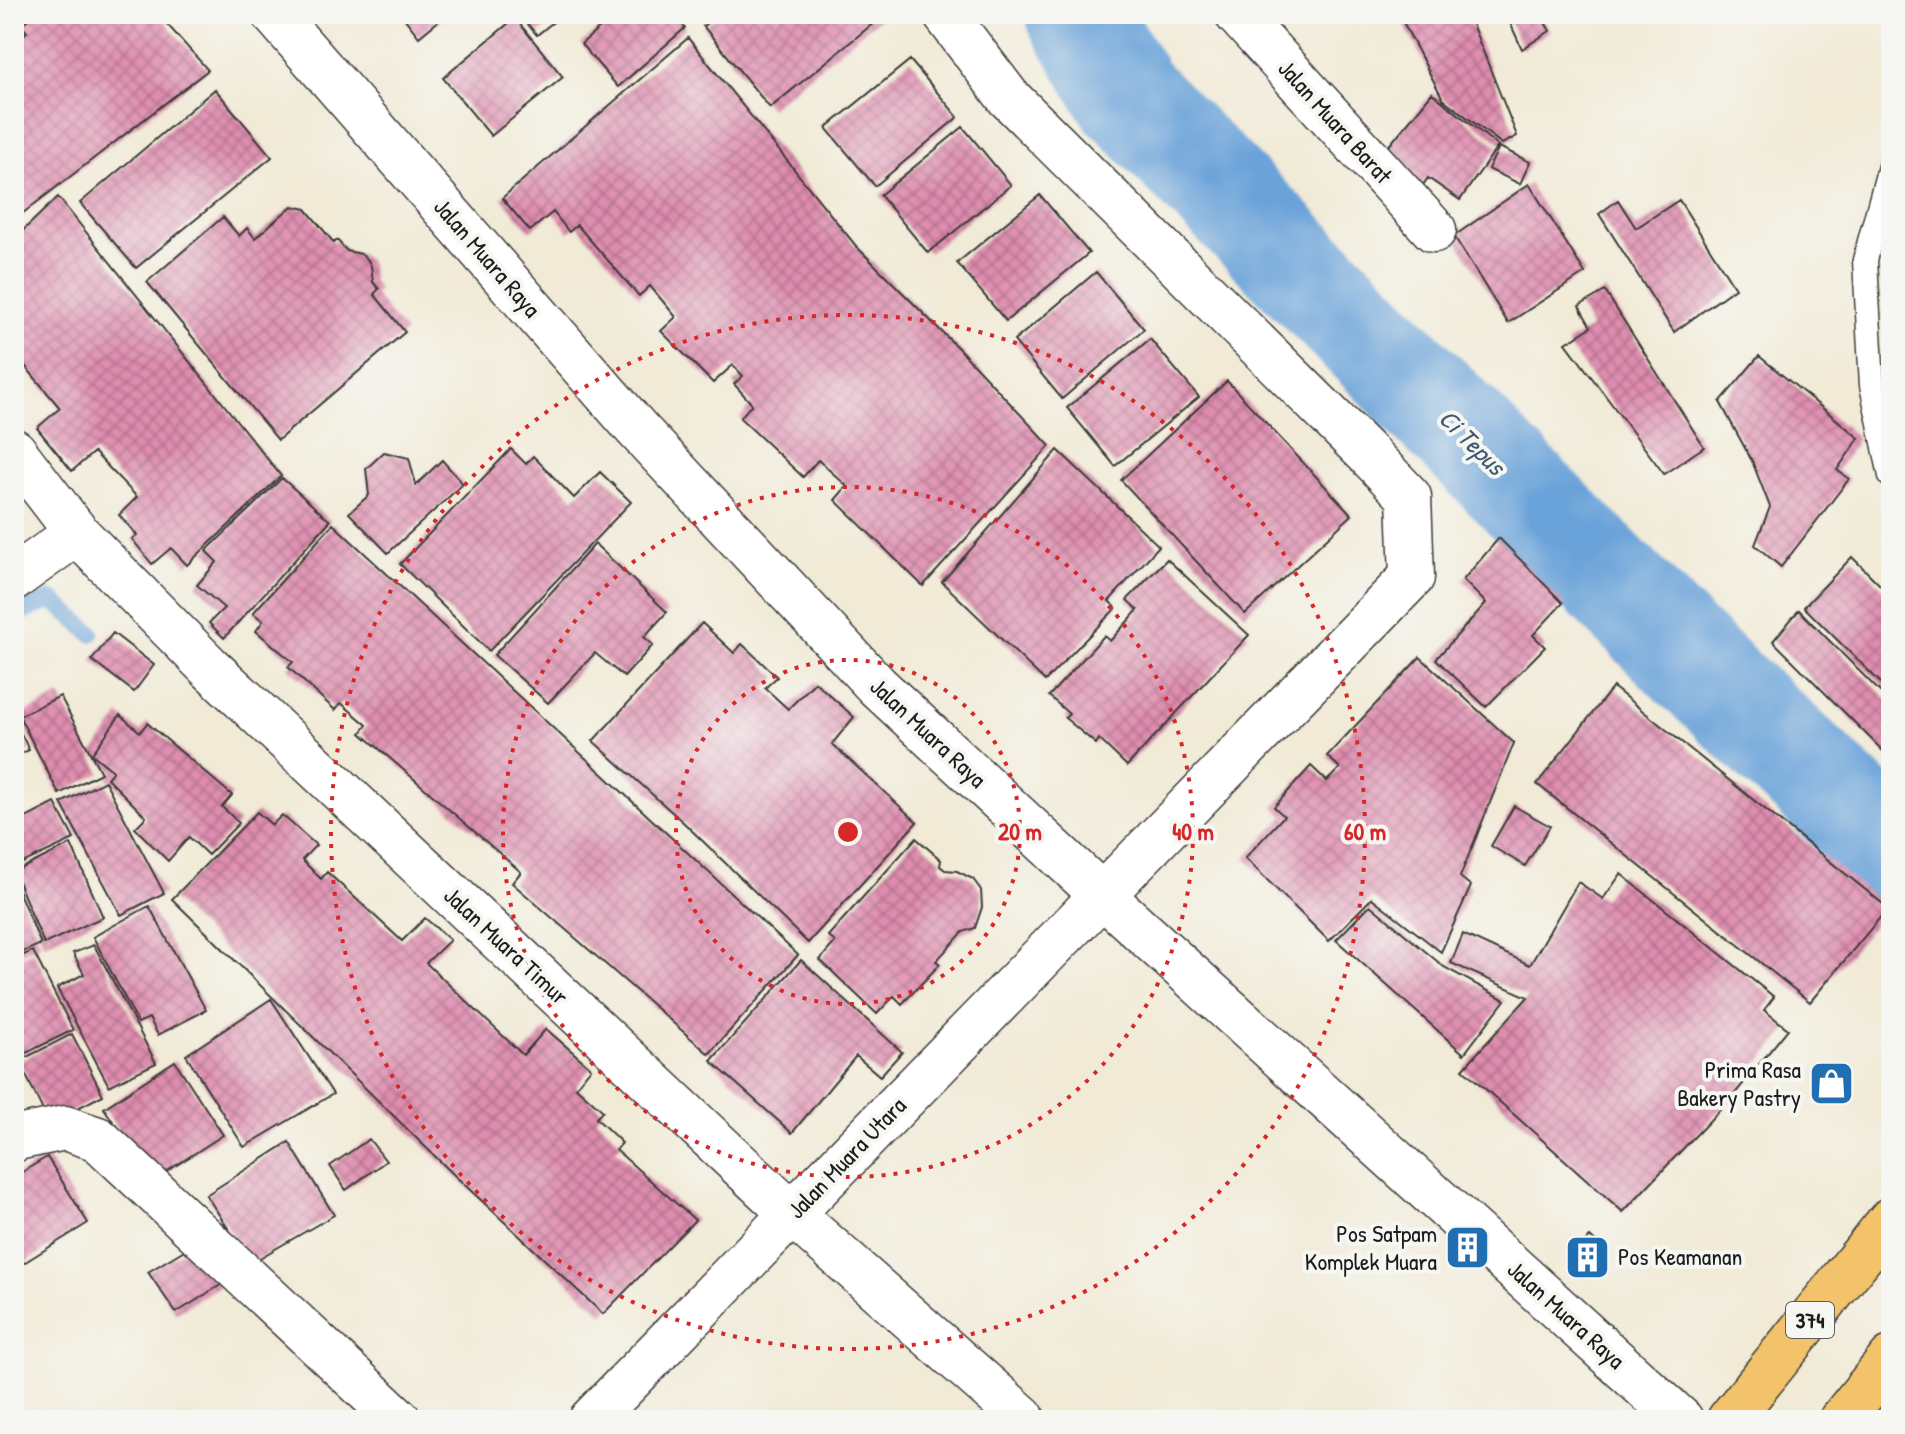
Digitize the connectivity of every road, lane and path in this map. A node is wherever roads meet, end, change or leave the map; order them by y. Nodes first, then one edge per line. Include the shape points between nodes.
1 (274, 14) edge
2 (945, 14) edge
3 (1237, 14) edge
4 (1891, 163) edge
5 (1434, 230) dead end
6 (14, 451) edge
7 (1891, 476) edge
8 (77, 533) junction
9 (14, 578) edge
10 (1102, 895) junction
11 (14, 1140) edge
12 (792, 1214) junction
13 (1891, 1219) edge
14 (1891, 1358) edge
15 (1022, 1417) dead end
16 (399, 1420) edge
17 (591, 1420) edge
18 (1681, 1420) edge
19 (1729, 1420) edge
20 (1841, 1420) edge

1 - 10 street, Jalan Muara Raya via 637,429 877,686
2 - 10 street, Jalan Muara Utara via 1008,97 1409,497 1412,577
3 - 5 street, Jalan Muara Barat
4 - 7 lane via 1865,260 1872,385
6 - 8 street, Jalan Muara Timur
8 - 9 street
8 - 12 street, Jalan Muara Timur via 208,666
10 - 12 street, Jalan Muara Utara
10 - 18 street, Jalan Muara Raya
11 - 16 street via 65,1128 98,1139
12 - 15 street, Jalan Muara Timur
12 - 17 street, Jalan Muara Utara
13 - 19 main road, 374
14 - 20 main road

